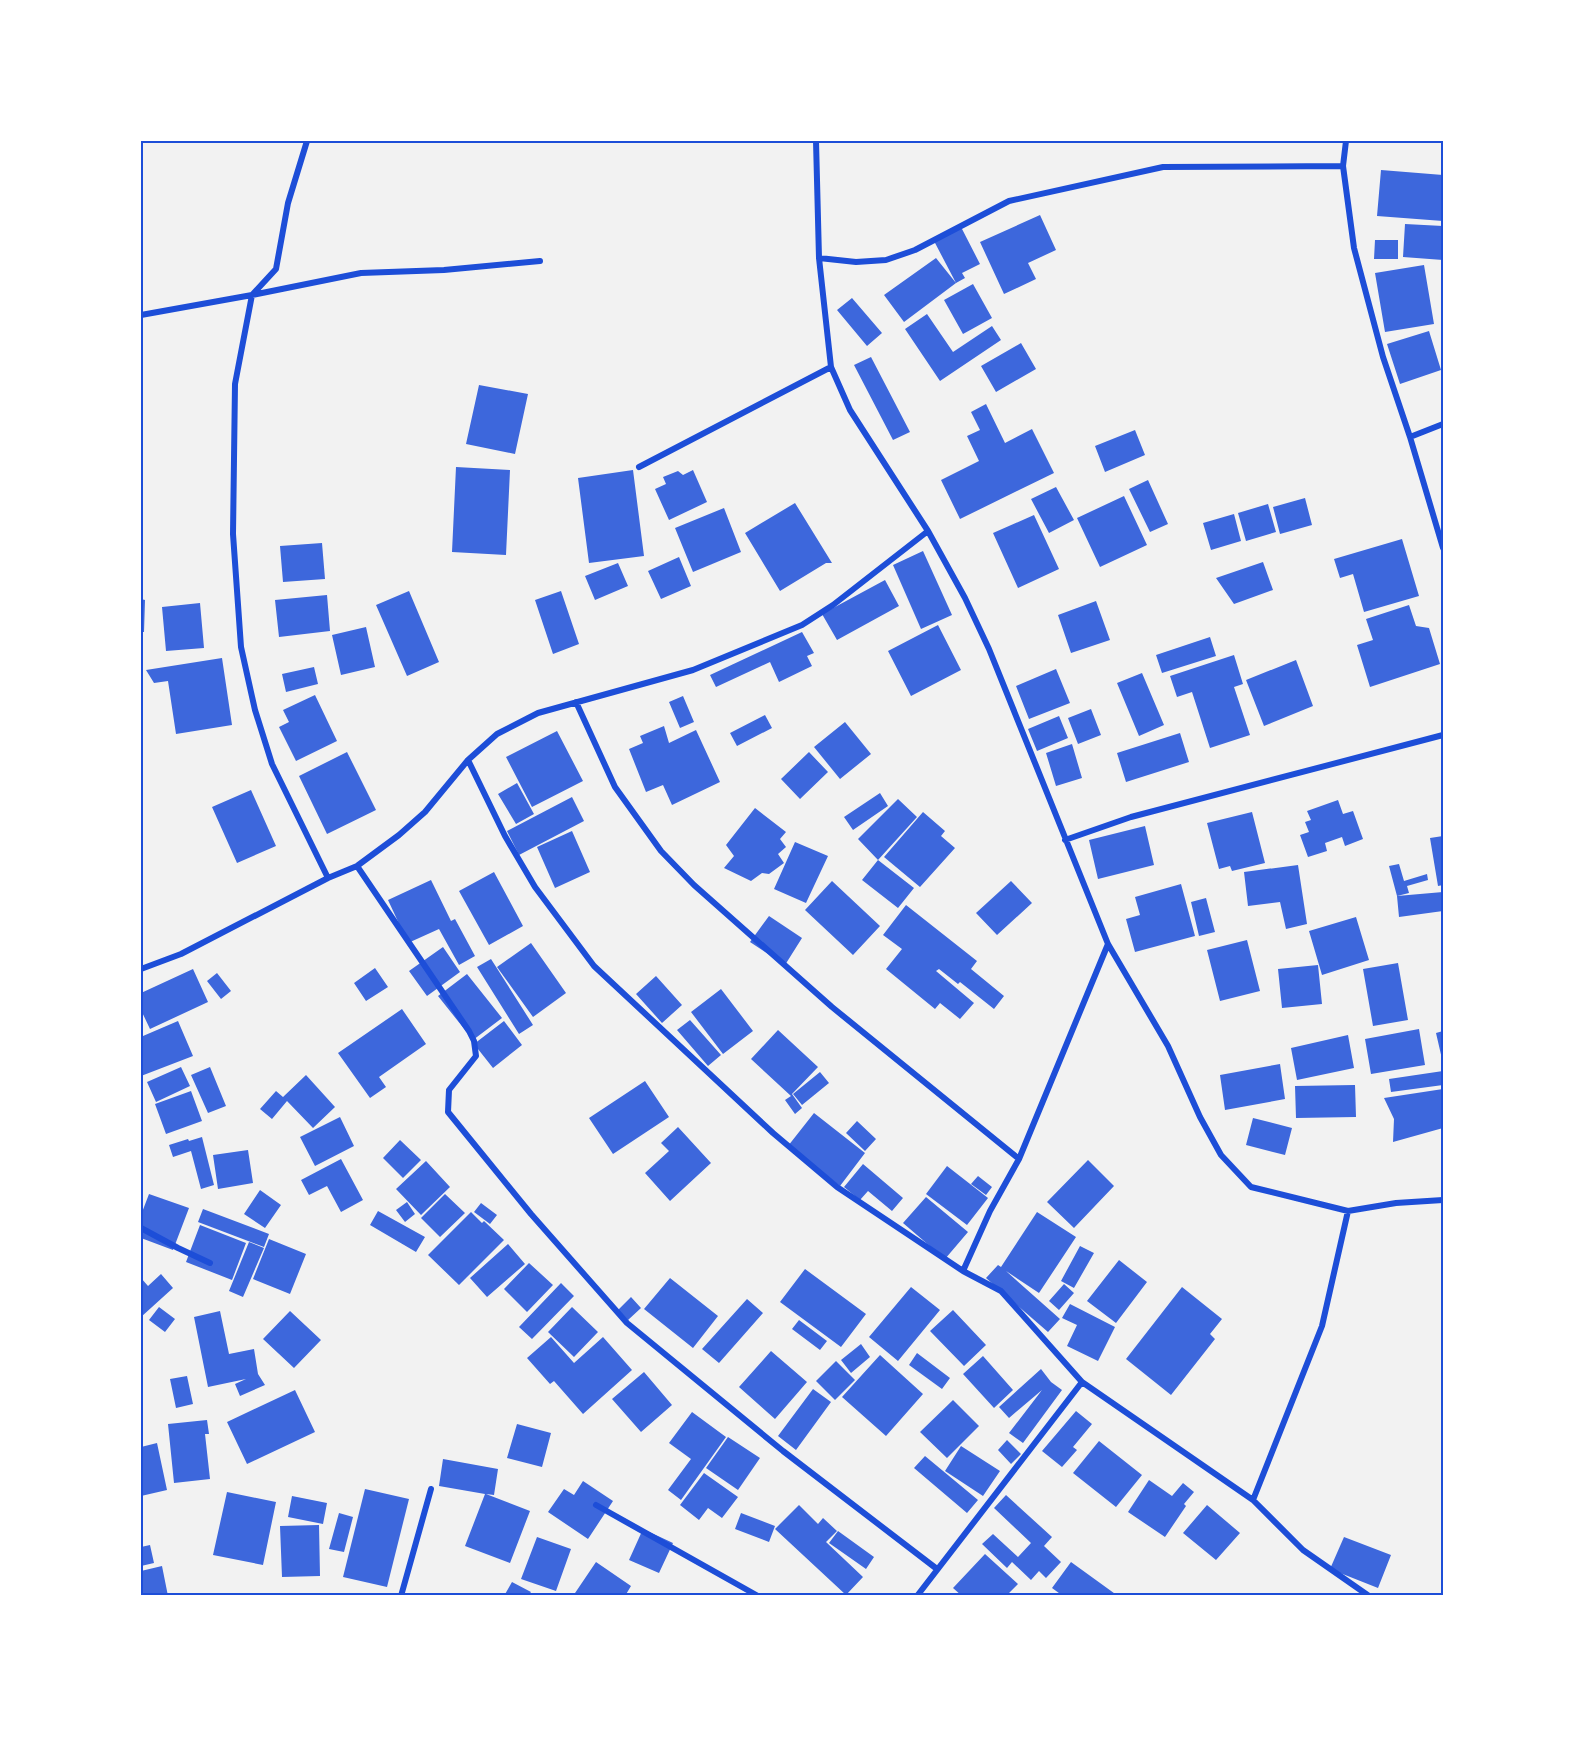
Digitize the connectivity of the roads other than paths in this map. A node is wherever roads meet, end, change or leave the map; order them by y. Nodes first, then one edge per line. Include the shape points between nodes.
1 (307, 141) edge
2 (816, 141) edge
3 (1346, 141) edge
4 (1343, 166) junction
5 (819, 258) junction
6 (540, 261) dead end
7 (252, 296) junction
8 (141, 315) edge
9 (831, 367) junction
10 (1443, 424) edge
11 (1410, 437) junction
12 (639, 466) dead end
13 (928, 531) junction
14 (1443, 548) edge
15 (576, 702) junction
16 (1443, 735) edge
17 (468, 760) junction
18 (1065, 840) junction
19 (357, 866) junction
20 (328, 878) junction
21 (1108, 944) junction
22 (141, 969) edge
23 (1018, 1159) junction
24 (1443, 1200) edge
25 (1347, 1211) junction
26 (141, 1228) edge
27 (210, 1263) dead end
28 (963, 1271) junction
29 (1082, 1382) junction
30 (431, 1489) dead end
31 (1253, 1500) junction
32 (596, 1505) dead end
33 (937, 1569) junction
34 (401, 1596) edge
35 (758, 1596) edge
36 (917, 1596) edge
37 (1369, 1596) edge

1 - 7 street via 288,203 276,269
2 - 5 street
3 - 4 street
4 - 5 street via 1162,167 1009,201 915,250 886,260
4 - 11 street via 1354,248 1367,301
5 - 9 street
6 - 7 street via 361,273
7 - 8 street
7 - 20 street via 235,384 233,534 241,647 272,764
9 - 12 street
9 - 13 street via 850,410
10 - 11 street
11 - 14 street
13 - 15 street via 802,625 693,670
13 - 18 street via 989,649
15 - 17 street via 538,713 497,734
15 - 23 street via 615,787 661,851 832,1007
16 - 18 street via 1131,817
17 - 19 street via 425,812
17 - 28 street via 529,876 594,966 772,1133 837,1187
18 - 21 street
19 - 20 street
19 - 33 street via 474,1041 476,1056 449,1090 448,1112 531,1214 627,1323 653,1346
20 - 22 street via 181,954
21 - 23 street
21 - 25 street via 1168,1046 1221,1155 1251,1187
23 - 28 street
24 - 25 street
25 - 31 street via 1322,1326
26 - 27 street
28 - 29 street via 1001,1291
29 - 31 street
29 - 33 street
30 - 34 street
31 - 37 street via 1304,1550
32 - 35 street
33 - 36 street

